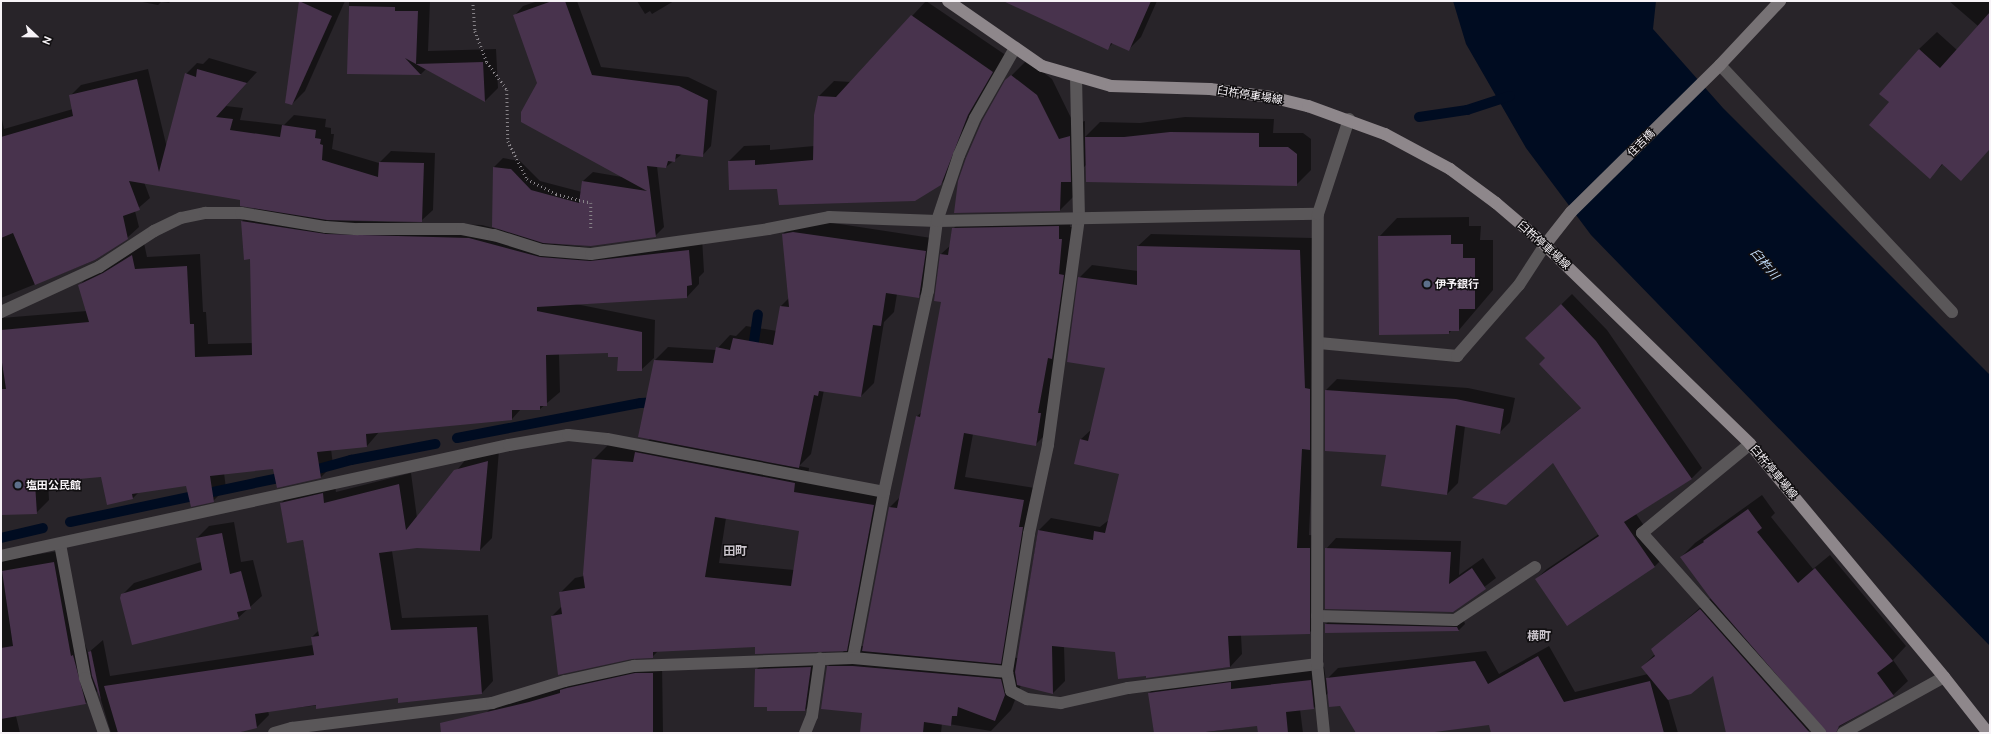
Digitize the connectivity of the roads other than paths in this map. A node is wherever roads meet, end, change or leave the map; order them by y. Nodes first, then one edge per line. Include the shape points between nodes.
1 (948, 1) edge
2 (1780, 1) edge
3 (1016, 48) junction
4 (1720, 65) junction
5 (1076, 76) junction
6 (1349, 119) junction
7 (1318, 214) junction
8 (1079, 218) junction
9 (937, 221) junction
10 (1545, 245) junction
11 (1, 312) edge
12 (1952, 312) dead end
13 (1319, 343) junction
14 (1750, 444) junction
15 (884, 492) junction
16 (60, 544) junction
17 (1, 556) edge
18 (1535, 567) dead end
19 (1317, 616) junction
20 (852, 658) junction
21 (820, 659) junction
22 (1317, 664) junction
23 (1007, 672) junction
24 (1944, 677) junction
25 (104, 733) edge
26 (274, 733) edge
27 (805, 733) edge
28 (1324, 733) edge
29 (1820, 733) edge
30 (1842, 733) edge
31 (1988, 733) edge

1 - 3 main road, 臼杵停車場線
2 - 4 street, 住吉橋
3 - 5 main road, 臼杵停車場線 via 1042,66
3 - 9 street via 975,118 959,155
4 - 10 street, 住吉橋 via 1571,212
4 - 12 street
5 - 6 main road, 臼杵停車場線 via 1111,86 1210,89 1271,97
5 - 8 street
6 - 7 street
6 - 10 main road, 臼杵停車場線 via 1410,145 1450,169 1496,203
7 - 8 street
7 - 13 street
8 - 9 street
8 - 23 street via 1048,445 1029,534
9 - 11 street via 829,217 768,229 591,254 542,250 494,235 462,229 358,229 326,227 241,213 205,213 182,218 154,231 99,267
9 - 15 street via 928,291
10 - 13 street via 1519,285 1457,356
10 - 14 main road, 臼杵停車場線
13 - 19 street
14 - 24 main road, 臼杵停車場線
14 - 29 street via 1642,533
15 - 16 street via 607,439 568,435 509,445
15 - 20 street
16 - 17 street
16 - 25 street via 85,678
18 - 19 street via 1455,620
19 - 22 street
20 - 21 street
20 - 23 street
21 - 26 street via 634,666 566,681 492,703 292,728
21 - 27 street via 812,716
22 - 23 street via 1128,688 1061,703 1027,699 1011,691
22 - 28 street
24 - 30 street
24 - 31 main road, 臼杵停車場線

